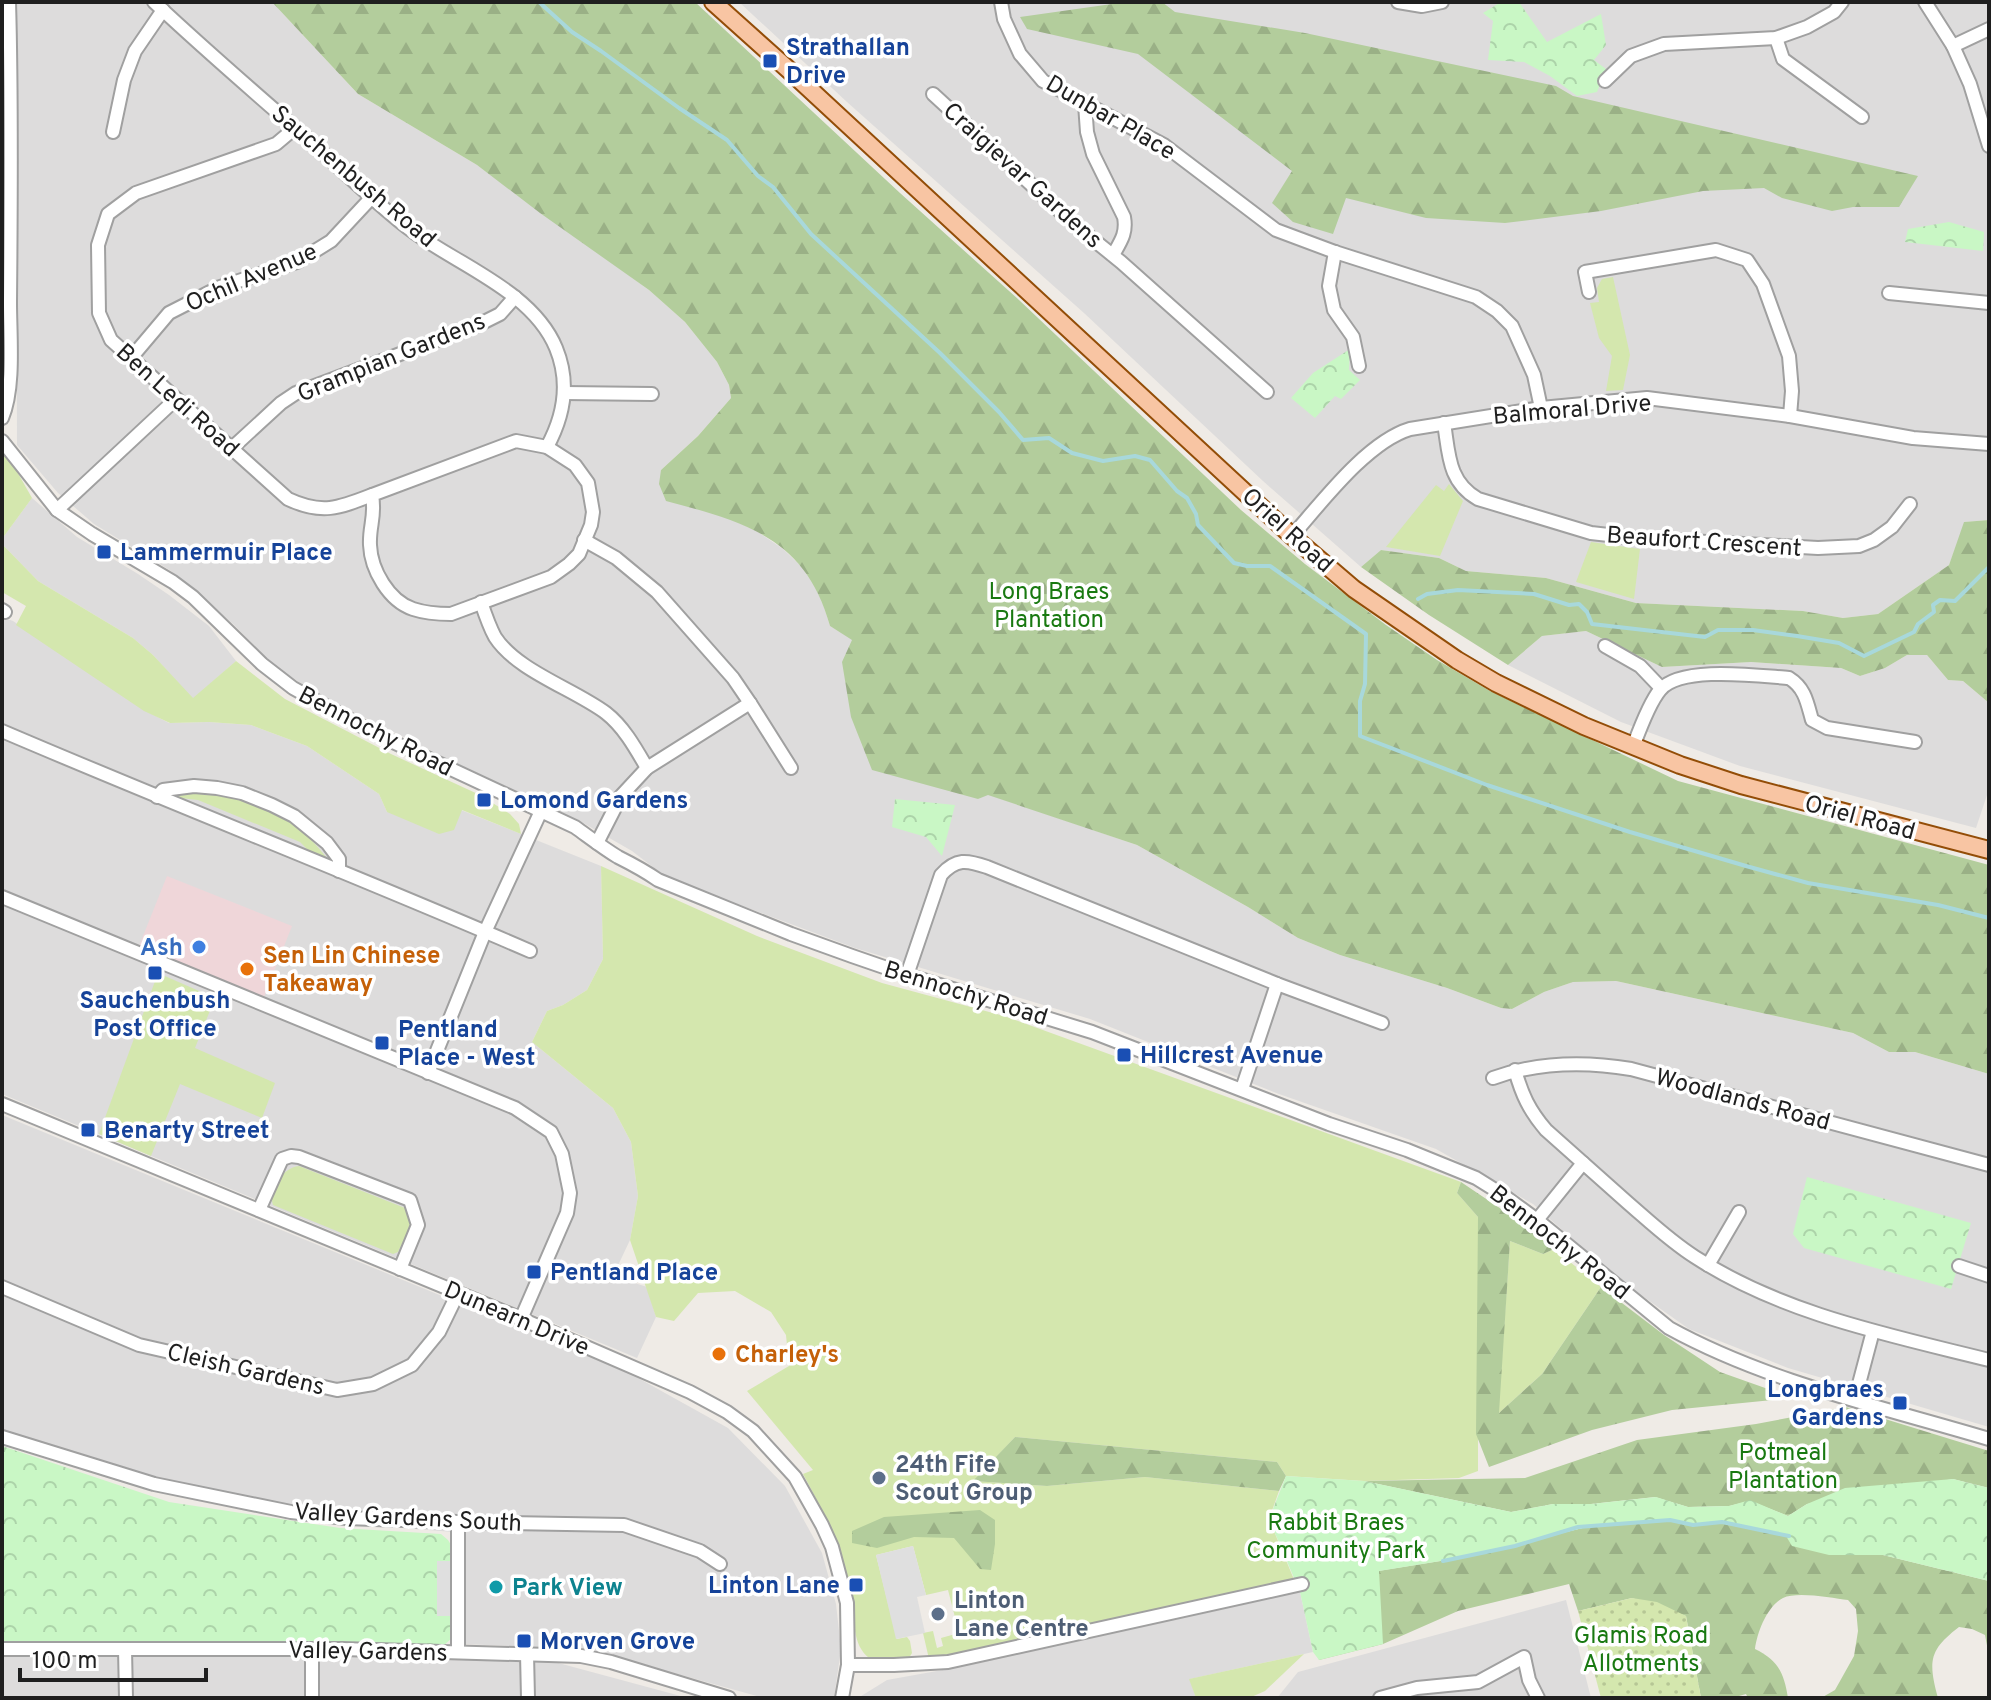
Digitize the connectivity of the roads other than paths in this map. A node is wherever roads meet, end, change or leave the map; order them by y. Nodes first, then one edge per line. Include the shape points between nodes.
1 (9, 2) edge
2 (1001, 2) edge
3 (1398, 2) edge
4 (1442, 2) edge
5 (1842, 2) edge
6 (1925, 2) edge
7 (718, 3) edge
8 (159, 6) edge
9 (1989, 29) edge
10 (1776, 38) junction
11 (1953, 46) junction
12 (1605, 81) dead end
13 (933, 94) dead end
14 (1085, 104) junction
15 (1862, 117) dead end
16 (295, 128) junction
17 (113, 132) dead end
18 (1989, 146) edge
19 (372, 197) junction
20 (1335, 252) junction
21 (1113, 255) junction
22 (1589, 292) dead end
23 (1889, 293) dead end
24 (515, 297) junction
25 (1989, 303) edge
26 (131, 358) junction
27 (1359, 366) dead end
28 (1267, 392) dead end
29 (564, 393) junction
30 (652, 394) dead end
31 (176, 399) junction
32 (1541, 408) junction
33 (1790, 416) junction
34 (2, 418) edge
35 (1444, 423) junction
36 (2, 441) edge
37 (1989, 444) edge
38 (547, 447) junction
39 (231, 449) junction
40 (372, 495) junction
41 (1910, 504) dead end
42 (57, 510) junction
43 (1292, 536) junction
44 (584, 540) junction
45 (481, 602) junction
46 (1605, 646) dead end
47 (1661, 688) junction
48 (750, 703) junction
49 (2, 731) edge
50 (1915, 742) dead end
51 (1633, 747) junction
52 (647, 768) junction
53 (791, 768) dead end
54 (157, 797) junction
55 (541, 811) junction
56 (597, 843) junction
57 (1989, 850) edge
58 (339, 871) junction
59 (2, 897) edge
60 (485, 932) junction
61 (530, 951) dead end
62 (907, 975) junction
63 (1277, 984) junction
64 (1382, 1023) dead end
65 (1515, 1070) junction
66 (428, 1073) junction
67 (1493, 1078) dead end
68 (1242, 1089) junction
69 (2, 1104) edge
70 (1583, 1163) junction
71 (1989, 1165) edge
72 (259, 1210) junction
73 (1739, 1212) dead end
74 (1537, 1220) junction
75 (1708, 1265) junction
76 (1959, 1266) dead end
77 (400, 1269) junction
78 (1989, 1276) edge
79 (2, 1287) edge
80 (458, 1293) junction
81 (521, 1319) junction
82 (1873, 1331) junction
83 (1989, 1360) edge
84 (1855, 1399) junction
85 (2, 1437) edge
86 (1989, 1439) edge
87 (458, 1522) junction
88 (720, 1564) dead end
89 (1302, 1584) dead end
90 (2, 1649) edge
91 (125, 1649) junction
92 (312, 1649) junction
93 (458, 1652) junction
94 (527, 1654) junction
95 (848, 1665) junction
96 (685, 1692) edge
97 (1444, 1692) edge
98 (126, 1698) edge
99 (312, 1698) edge
100 (528, 1698) edge
101 (729, 1698) edge
102 (842, 1698) edge
103 (1380, 1698) edge
104 (1538, 1698) edge

1 - 34 street via 9,396
2 - 14 street, Dunbar Place via 1020,54 1043,81
3 - 4 street
5 - 10 street via 1807,27
6 - 11 street
7 - 43 main road, Oriel Road
8 - 16 street, Sauchenbush Road
8 - 17 street via 124,80
9 - 11 street
10 - 12 street via 1664,44 1631,56
10 - 15 street via 1783,59
11 - 18 street
13 - 21 street, Craigievar Gardens
14 - 20 street, Dunbar Place via 1164,145 1276,230
14 - 21 street, Craigievar Gardens via 1093,154 1124,217 1124,236
16 - 19 street, Sauchenbush Road
16 - 26 street, Ben Ledi Road via 276,144 136,193 108,214 98,245 99,313 111,340
19 - 24 street, Sauchenbush Road via 409,228
19 - 26 street, Ochil Avenue via 331,241 297,262 220,287 169,313
20 - 27 street via 1329,286 1334,310 1353,337
20 - 32 street, Dunbar Place via 1476,297 1497,311 1512,326 1534,375
21 - 28 street, Craigievar Gardens
22 - 33 street via 1585,272 1716,250 1747,260 1763,284 1789,356
23 - 25 street
24 - 29 street, Sauchenbush Road via 556,348
24 - 39 street, Grampian Gardens via 500,314 480,324 296,393
26 - 31 street, Ben Ledi Road
29 - 30 street
29 - 38 street, Sauchenbush Road via 562,414
31 - 39 street, Ben Ledi Road
31 - 42 street
32 - 33 street, Balmoral Drive via 1647,398
32 - 35 street, Balmoral Drive
33 - 37 street, Balmoral Drive via 1913,438
35 - 41 street, Beaufort Crescent via 1451,468 1467,493 1591,533 1859,546 1892,527
35 - 43 street, Balmoral Drive via 1398,432 1378,446
36 - 42 street, Bennochy Road
38 - 40 street via 516,441
38 - 44 street via 575,465 588,483 593,512
39 - 40 street, Ben Ledi Road via 302,506 340,508
40 - 45 street via 370,546 375,568 390,593 412,609 434,614 451,614
42 - 55 street, Bennochy Road via 193,597 293,688 376,734
43 - 51 main road, Oriel Road via 1354,589 1457,660
44 - 45 street via 579,554 551,577
44 - 48 street via 657,592
45 - 52 street via 508,652 608,714
46 - 47 street via 1640,666
47 - 50 street via 1695,675 1789,678 1804,692 1812,720 1827,728
47 - 51 street
48 - 52 street
48 - 53 street
49 - 54 street
51 - 57 main road, Oriel Road via 1741,785
52 - 56 street via 621,796
54 - 58 street
54 - 58 street via 163,790 194,786 242,793 272,805 327,843 339,859
55 - 56 street, Bennochy Road
55 - 60 street
56 - 62 street, Bennochy Road via 658,880
58 - 60 street
59 - 66 street
60 - 61 street
60 - 66 street
62 - 63 street via 941,875 962,861
62 - 68 street, Bennochy Road via 1092,1032
63 - 64 street
63 - 68 street
65 - 67 street, Woodlands Road
65 - 70 street via 1533,1115
65 - 71 street, Woodlands Road via 1574,1064 1631,1069
66 - 81 street via 515,1108 551,1132 562,1154 570,1193 567,1213
68 - 74 street, Bennochy Road via 1476,1178
69 - 72 street, Dunearn Drive
70 - 74 street
70 - 75 street via 1661,1233
72 - 77 street, Dunearn Drive
72 - 77 street via 282,1159 291,1156 410,1200 418,1225
73 - 75 street
74 - 84 street, Bennochy Road via 1669,1328 1731,1359
75 - 82 street via 1780,1301
76 - 78 street
77 - 80 street, Dunearn Drive
79 - 80 street, Cleish Gardens via 139,1345 337,1390 373,1384 412,1365 439,1332
80 - 81 street, Dunearn Drive
81 - 95 street, Dunearn Drive via 690,1392 753,1431 795,1477 832,1547 847,1603
82 - 83 street
82 - 84 street
84 - 86 street, Bennochy Road
85 - 87 street, Valley Gardens South via 154,1484 291,1512
87 - 88 street, Valley Gardens South via 624,1525 700,1551
87 - 93 street
89 - 95 street via 948,1662
90 - 91 street, Valley Gardens
91 - 92 street, Valley Gardens
91 - 98 street
92 - 93 street, Valley Gardens
92 - 99 street
93 - 94 street, Valley Gardens
94 - 96 street, Valley Gardens via 611,1662
94 - 100 street
95 - 102 street, Dunearn Drive
96 - 101 street, Valley Gardens
97 - 103 street via 1417,1688
97 - 104 street via 1478,1682 1524,1657

